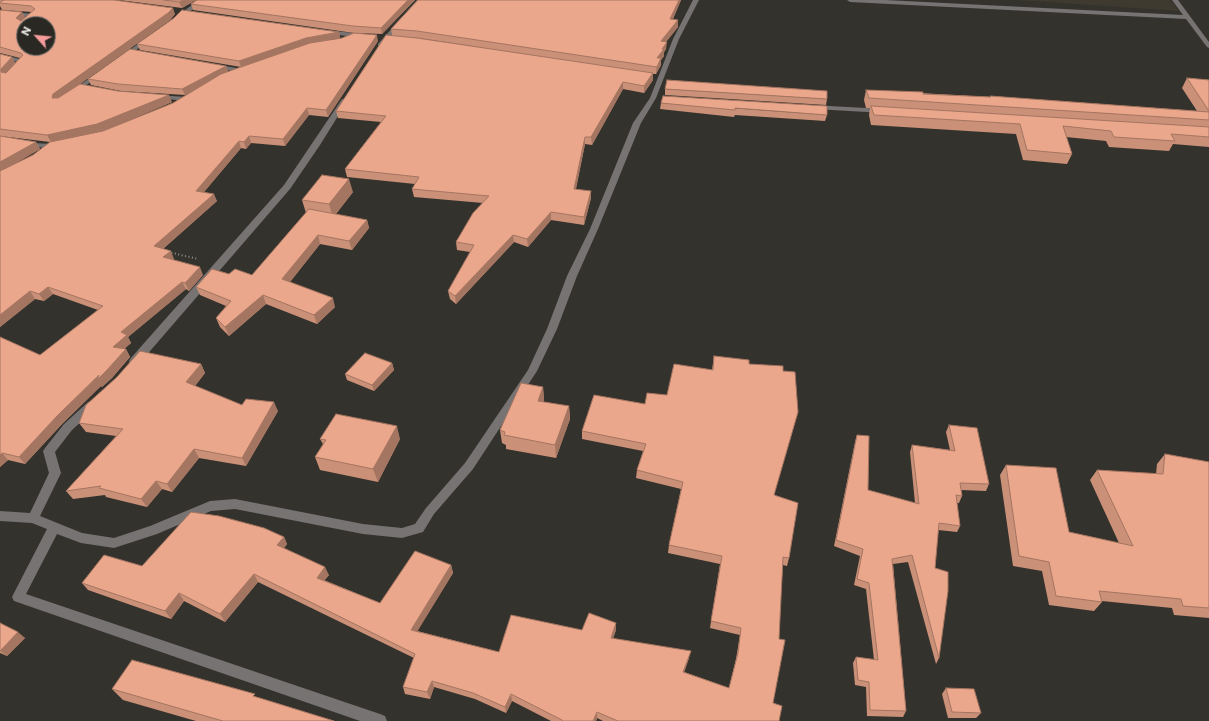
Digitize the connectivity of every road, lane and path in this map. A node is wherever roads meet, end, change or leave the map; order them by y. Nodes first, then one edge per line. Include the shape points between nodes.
1 (203, 0) edge
2 (420, 0) edge
3 (696, 0) edge
4 (850, 0) edge
5 (1175, 0) edge
6 (174, 12) edge
7 (0, 13) edge
8 (182, 13) junction
9 (197, 15) edge
10 (34, 16) edge
11 (1188, 17) junction
12 (173, 22) edge
13 (321, 31) edge
14 (154, 35) edge
15 (354, 36) junction
16 (369, 37) edge
17 (381, 38) junction
18 (398, 39) edge
19 (343, 41) edge
20 (1209, 46) edge
21 (130, 52) junction
22 (138, 54) edge
23 (0, 56) edge
24 (373, 56) edge
25 (117, 61) edge
26 (208, 65) edge
27 (105, 70) edge
28 (12, 72) edge
29 (228, 76) edge
30 (80, 87) junction
31 (95, 90) edge
32 (347, 94) edge
33 (70, 95) edge
34 (194, 95) edge
35 (148, 96) edge
36 (187, 99) junction
37 (803, 106) edge
38 (172, 107) edge
39 (889, 112) edge
40 (0, 139) edge
41 (43, 152) edge
42 (161, 249) edge
43 (217, 267) junction
44 (127, 370) edge
45 (101, 397) edge
46 (0, 516) edge
47 (33, 518) junction
48 (54, 528) junction
49 (380, 721) edge

1 - 8 street
2 - 17 street
3 - 48 street via 657,77 657,98 632,134 552,330 532,371 469,466 430,511 420,528 402,533 363,529 235,504 210,506 152,530 114,542 81,538
4 - 11 street
5 - 11 street
6 - 8 street
7 - 10 street
8 - 9 street
8 - 12 street
11 - 20 street
13 - 15 street
14 - 21 street
15 - 16 street
15 - 19 street
17 - 18 street
17 - 24 street
21 - 22 street
21 - 25 street
23 - 28 street via 22,61
26 - 29 street via 245,70
27 - 30 street
30 - 31 street
30 - 33 street
32 - 43 street via 316,146 287,187
34 - 36 street
35 - 36 street
36 - 38 street
37 - 39 street
40 - 41 street via 34,145 54,145
42 - 43 path
43 - 44 street
45 - 47 street via 68,427 49,451 55,473
46 - 47 street
47 - 48 street
48 - 49 street via 18,597

